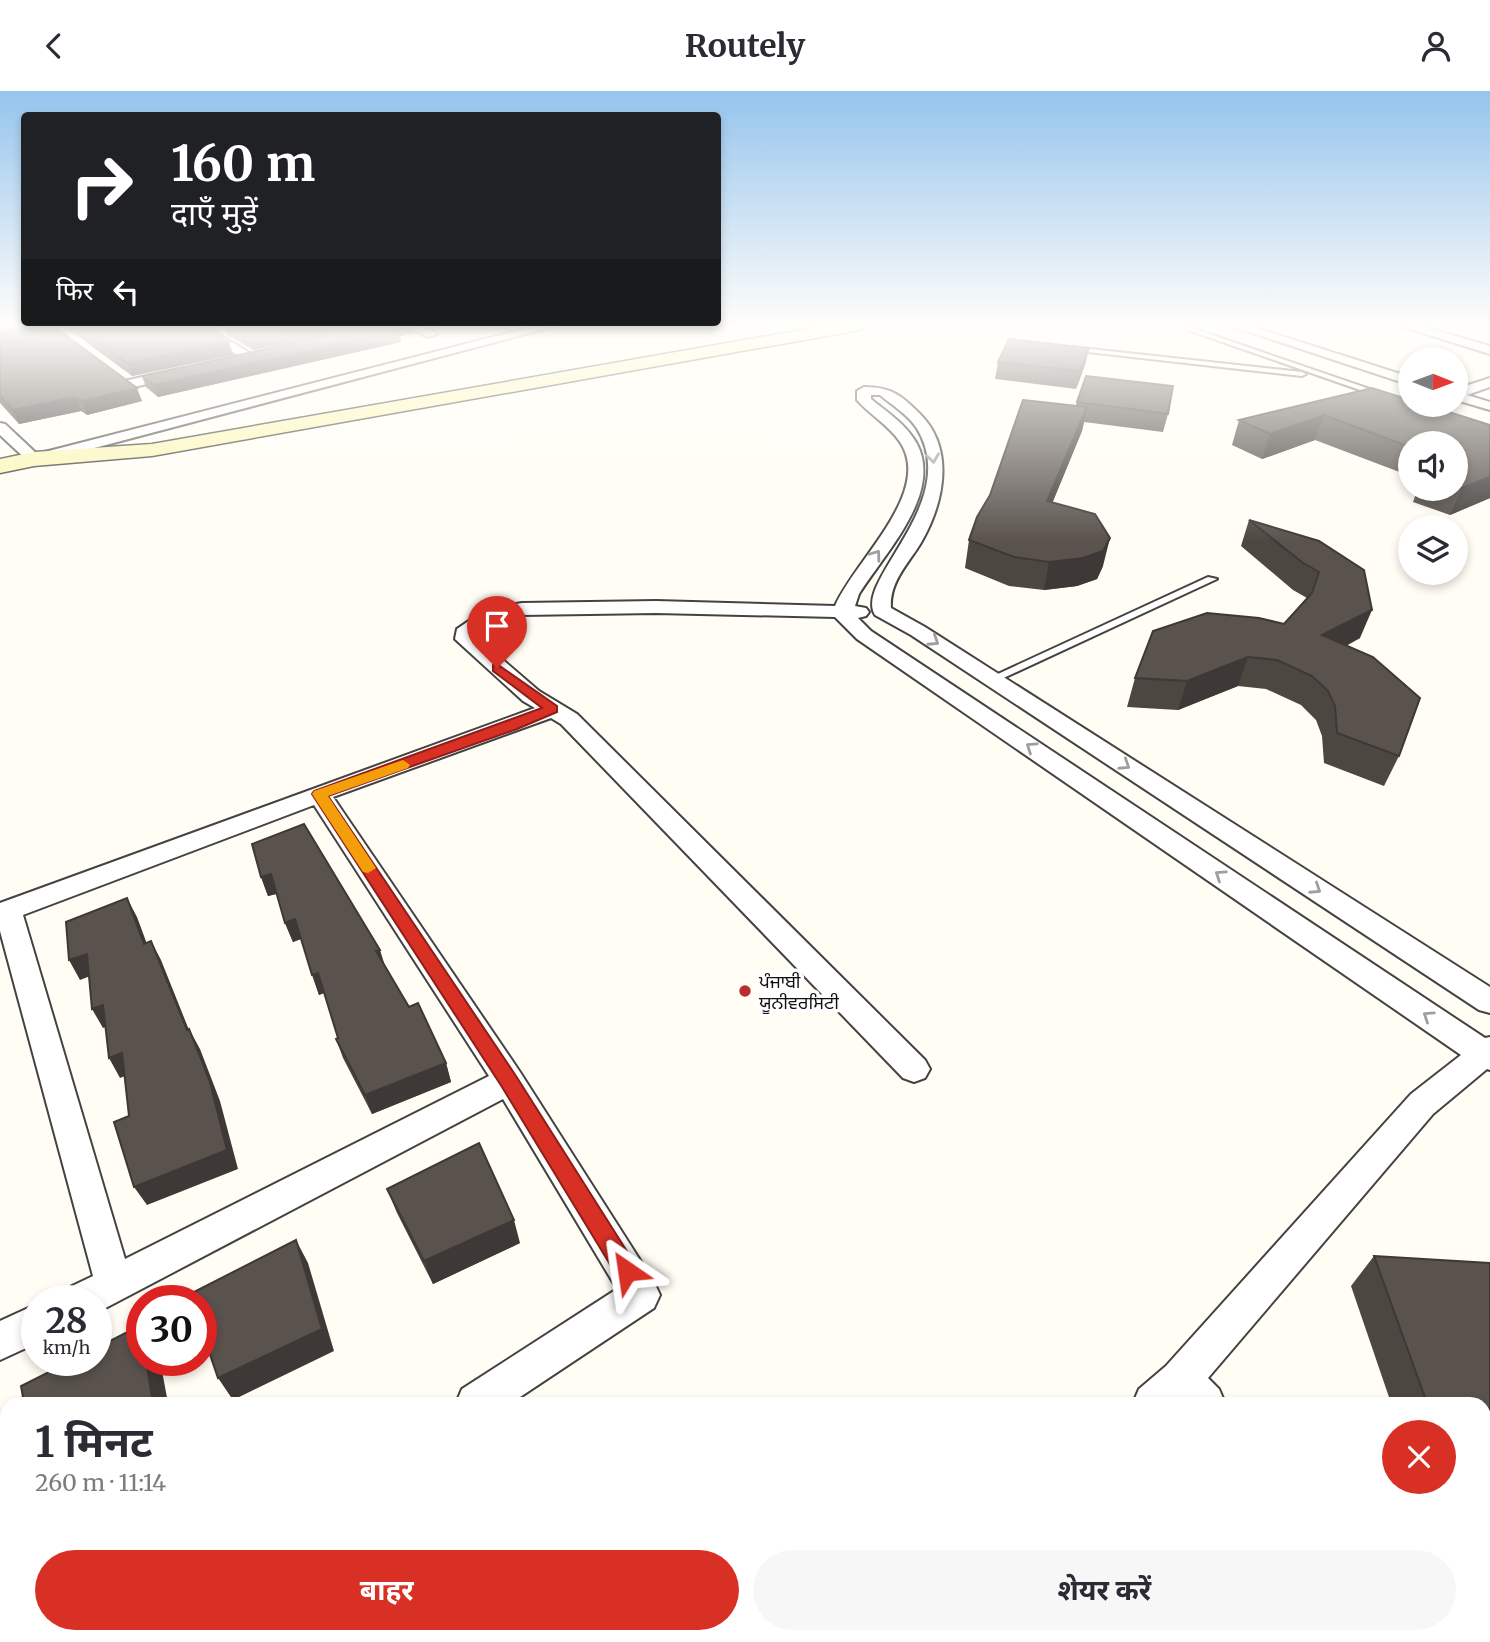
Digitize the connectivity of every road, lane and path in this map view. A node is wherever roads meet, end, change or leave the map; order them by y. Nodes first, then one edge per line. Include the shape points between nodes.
1 (272, 397) edge
2 (425, 397) edge
3 (432, 397) edge
4 (864, 397) edge
5 (890, 397) edge
6 (1469, 397) edge
7 (1490, 407) edge
8 (287, 422) junction
9 (0, 427) edge
10 (34, 459) junction
11 (0, 467) edge
12 (1212, 579) dead end
13 (882, 611) junction
14 (842, 613) junction
15 (993, 679) junction
16 (552, 709) junction
17 (319, 794) junction
18 (4, 912) edge
19 (1490, 1002) edge
20 (1488, 1054) edge
21 (914, 1069) dead end
22 (509, 1081) junction
23 (114, 1285) joint
24 (21, 1331) edge
25 (0, 1341) edge
26 (1179, 1396) edge
27 (485, 1397) edge

1 - 10 street
2 - 8 street
3 - 8 street
14 -> 4 street via 852,585 898,524 916,483 912,448
5 -> 13 street via 923,426 935,455 935,482 915,540 886,581 880,598
6 - 7 street
8 - 10 street via 152,450
9 - 10 street
10 - 11 street
12 - 15 lane
13 - 14 street
13 -> 15 street
14 - 16 street via 656,607 522,609 493,616 464,633 471,647
20 -> 14 street via 864,635
15 -> 19 street
16 - 17 street
16 - 21 street via 569,719
17 - 18 street
17 - 22 street
18 - 23 street
20 - 26 street via 1422,1104
22 - 23 street
22 - 27 street via 641,1295
24 - 25 street

